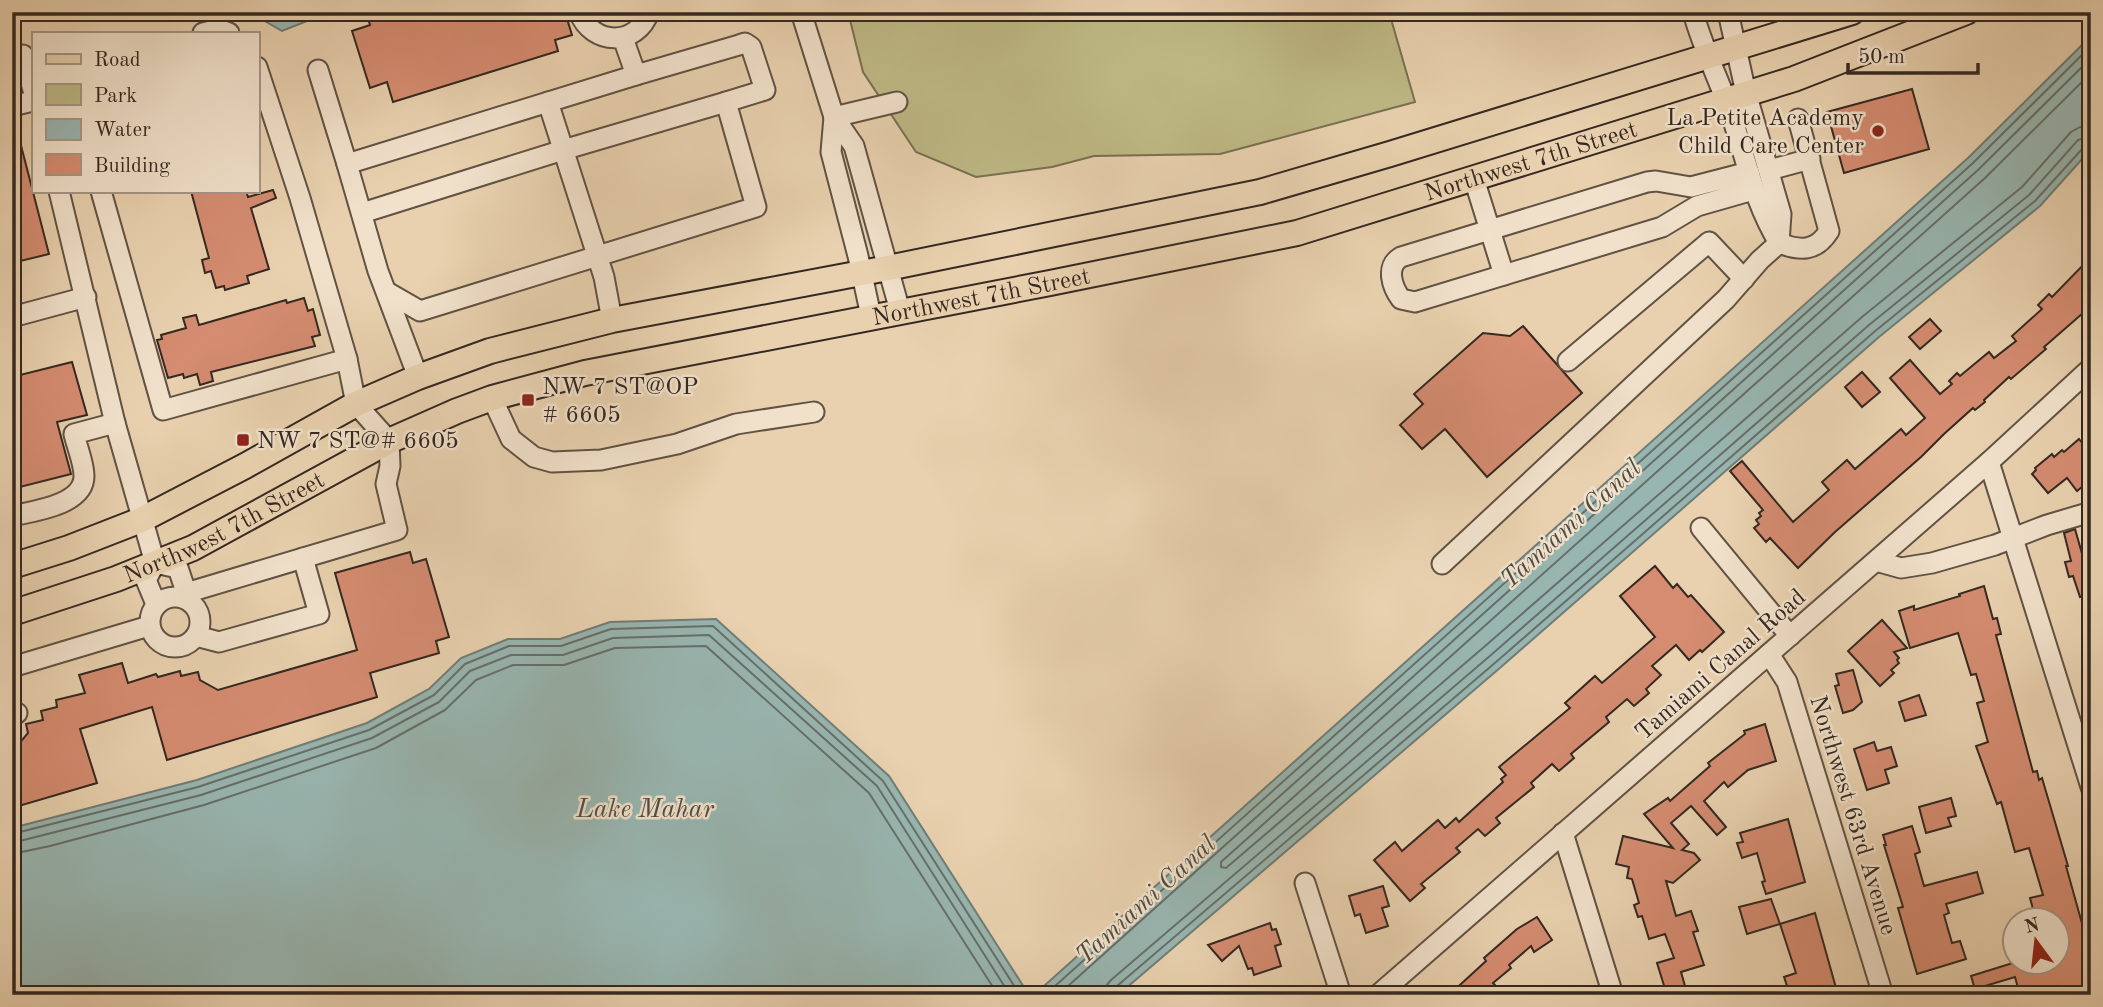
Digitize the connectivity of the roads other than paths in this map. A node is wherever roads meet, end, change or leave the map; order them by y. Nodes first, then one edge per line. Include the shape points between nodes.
1 (579, 12) edge
2 (801, 12) edge
3 (1693, 12) edge
4 (1728, 12) edge
5 (1852, 12) edge
6 (1966, 12) edge
7 (654, 14) edge
8 (206, 32) edge
9 (226, 32) edge
10 (623, 38) junction
11 (1737, 47) junction
12 (1707, 56) junction
13 (12, 58) edge
14 (318, 71) dead end
15 (259, 73) edge
16 (636, 75) junction
17 (32, 86) edge
18 (1736, 96) junction
19 (32, 101) edge
20 (548, 102) junction
21 (726, 102) junction
22 (897, 103) dead end
23 (12, 106) edge
24 (834, 117) junction
25 (1798, 119) dead end
26 (563, 150) junction
27 (1810, 159) junction
28 (347, 164) junction
29 (1769, 170) junction
30 (1474, 179) junction
31 (1751, 181) junction
32 (1678, 186) junction
33 (59, 192) edge
34 (102, 192) edge
35 (1685, 212) junction
36 (362, 213) junction
37 (1489, 231) junction
38 (1779, 243) junction
39 (597, 255) junction
40 (888, 268) junction
41 (861, 273) junction
42 (1504, 275) junction
43 (1744, 279) junction
44 (387, 292) junction
45 (86, 298) junction
46 (900, 311) junction
47 (871, 316) junction
48 (12, 317) edge
49 (612, 320) junction
50 (347, 359) junction
51 (1568, 361) dead end
52 (2091, 368) edge
53 (418, 377) junction
54 (492, 398) junction
55 (356, 404) junction
56 (814, 412) dead end
57 (115, 424) junction
58 (389, 441) junction
59 (1989, 462) junction
60 (2091, 512) edge
61 (12, 516) edge
62 (141, 520) junction
63 (1701, 528) dead end
64 (2014, 538) junction
65 (303, 558) junction
66 (1876, 561) junction
67 (155, 563) junction
68 (1442, 564) dead end
69 (12, 566) edge
70 (187, 597) junction
71 (156, 604) junction
72 (12, 612) edge
73 (149, 626) junction
74 (196, 636) junction
75 (1790, 636) junction
76 (1769, 654) junction
77 (12, 667) edge
78 (2091, 787) edge
79 (1563, 833) junction
80 (1305, 883) dead end
81 (1341, 995) edge
82 (1378, 995) edge
83 (1613, 995) edge
84 (1883, 995) edge

1 - 10 street via 592,32
2 - 24 street
3 - 12 street
4 - 11 street
5 - 11 main road, Northwest 7th Street
6 - 18 main road, Northwest 7th Street via 1794,79
7 - 10 street
8 - 9 street
10 - 16 street
11 - 12 main road, Northwest 7th Street
11 - 18 street
12 - 18 street
12 - 40 main road, Northwest 7th Street via 1294,183
13 - 17 street via 23,55
14 - 28 street
15 - 50 street
16 - 20 street
16 - 21 street via 745,43 751,47 765,90
18 - 29 street
18 - 30 main road, Northwest 7th Street
18 - 31 street
19 - 23 street
20 - 26 street
20 - 28 street
21 - 26 street
21 - 39 street via 756,207
22 - 24 street
24 - 40 street via 854,146
24 - 41 street via 831,152
25 - 27 street
26 - 36 street
26 - 39 street
27 - 29 street
27 - 38 street via 1829,231 1815,245 1798,251
28 - 36 street
29 - 38 street via 1780,214
30 - 37 street
30 - 46 main road, Northwest 7th Street via 1267,240
31 - 32 street
31 - 35 street
31 - 38 street via 1763,217
32 - 35 street
32 - 37 street via 1647,182
33 - 45 street
34 - 50 street via 163,410
35 - 42 street via 1662,227
36 - 44 street
37 - 42 street
37 - 42 street via 1394,261 1393,284 1401,299 1415,302
38 - 43 street
39 - 44 street via 419,311
39 - 49 street
40 - 41 main road, Northwest 7th Street
40 - 46 street
41 - 47 street
41 - 49 main road, Northwest 7th Street
43 - 51 street via 1709,242
43 - 68 street
44 - 53 street
45 - 48 street
45 - 57 street
46 - 47 main road, Northwest 7th Street
47 - 54 main road, Northwest 7th Street via 585,373
49 - 53 main road, Northwest 7th Street via 490,351
50 - 55 street
52 - 59 street, Tamiami Canal Road
53 - 55 main road, Northwest 7th Street
54 - 56 street via 511,439 534,457 551,462 601,460 677,444 736,424
54 - 58 main road, Northwest 7th Street
55 - 58 street
55 - 62 main road, Northwest 7th Street
57 - 61 street via 74,434 84,473 77,493 51,507
57 - 62 street
58 - 65 street via 386,484 397,530
58 - 67 main road, Northwest 7th Street via 219,535
59 - 64 street
59 - 66 street, Tamiami Canal Road
60 - 64 street
62 - 67 street
62 - 69 main road, Northwest 7th Street
63 - 75 street
64 - 66 street via 1916,566 1901,568
64 - 78 street
65 - 70 street
65 - 74 street via 319,614 219,642
66 - 75 street, Tamiami Canal Road
67 - 70 street via 178,568
67 - 71 street via 146,580
67 - 72 main road, Northwest 7th Street
70 - 71 street via 168,597
70 - 74 street via 201,621
71 - 73 street
73 - 74 street via 156,640 169,647 184,646
73 - 77 street
75 - 76 street, Tamiami Canal Road
76 - 79 street, Tamiami Canal Road
76 - 84 street, Northwest 63rd Avenue via 1787,681
79 - 82 street, Tamiami Canal Road
79 - 83 street
80 - 81 street

